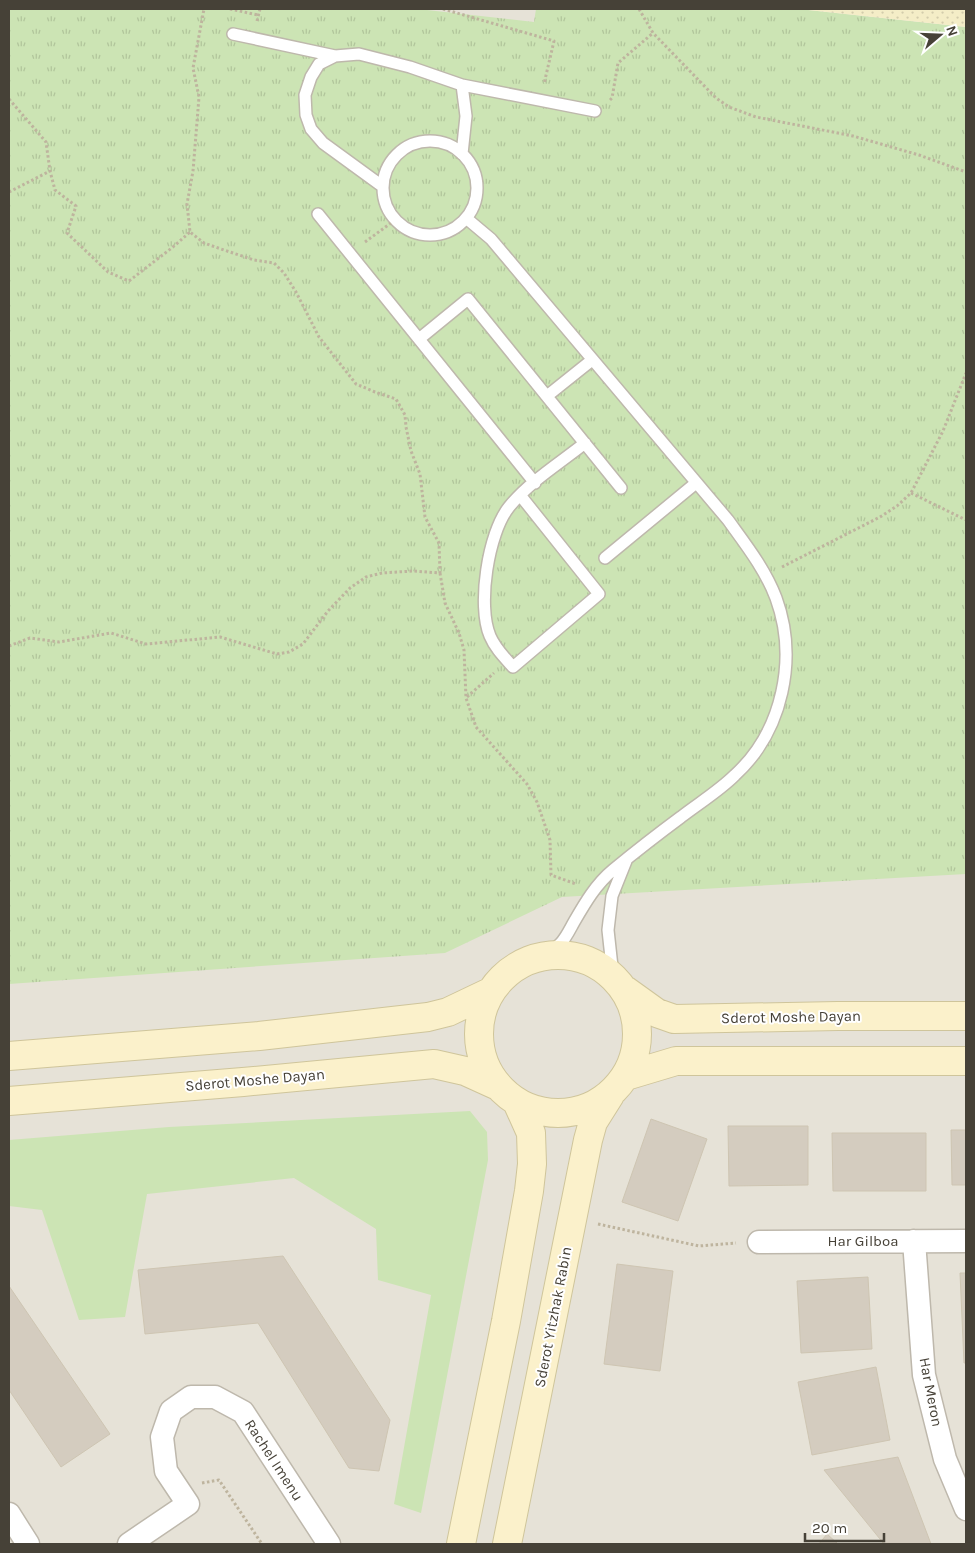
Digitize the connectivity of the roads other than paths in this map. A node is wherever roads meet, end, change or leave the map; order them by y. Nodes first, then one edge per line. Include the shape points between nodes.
1 (233, 34) dead end
2 (335, 56) junction
3 (462, 85) junction
4 (595, 111) road end
5 (462, 154) junction
6 (382, 186) junction
7 (318, 214) dead end
8 (466, 218) junction
9 (418, 339) junction
10 (592, 360) junction
11 (547, 396) junction
12 (585, 443) junction
13 (696, 482) junction
14 (535, 483) junction
15 (621, 488) dead end
16 (520, 496) junction
17 (605, 558) dead end
18 (627, 859) junction
19 (545, 955) junction
20 (619, 983) junction
21 (490, 992) junction
22 (966, 1016) edge
23 (9, 1056) edge
24 (966, 1061) edge
25 (618, 1085) junction
26 (507, 1094) junction
27 (9, 1100) edge
28 (914, 1241) junction
29 (966, 1241) edge
30 (760, 1242) road end
31 (966, 1509) edge
32 (9, 1514) edge
33 (28, 1544) edge
34 (129, 1544) edge
35 (329, 1544) edge
36 (461, 1544) edge
37 (507, 1544) edge

1 - 2 lane
2 - 3 lane via 359,54
2 - 6 lane via 319,64 304,95 311,129 323,143
3 - 4 lane
3 - 5 lane via 466,116
5 - 6 lane via 450,145 419,141 393,157 385,170
5 - 8 lane via 476,178 473,206
6 - 8 lane via 383,198 395,220 417,234 444,233
7 - 9 lane
8 - 10 lane via 491,239
9 - 11 lane via 468,298
9 - 14 lane
10 - 11 lane
10 - 13 lane
11 - 12 lane
12 - 14 lane
12 - 15 lane
13 - 17 lane
13 - 18 lane via 752,552 778,606 786,646 781,696 764,739 735,776
14 - 16 lane
16 - 16 lane via 599,594 512,667 490,635 485,587 491,546 498,527
18 - 19 lane via 594,890 562,943
18 - 20 lane via 612,896 608,930
19 - 20 main road via 568,955 590,961
19 - 21 main road via 524,962 505,975
20 - 22 main road, Sderot Moshe Dayan via 657,1013 674,1019
20 - 25 main road via 634,1010 638,1032 635,1055
21 - 23 main road via 448,1012 428,1017 259,1036
21 - 26 main road via 481,1015 479,1040 485,1064
24 - 25 main road via 676,1061 662,1064
25 - 26 main road via 589,1108 565,1114 540,1112
25 - 37 main road, Sderot Yitzhak Rabin via 593,1122 588,1140
26 - 27 main road, Sderot Moshe Dayan via 465,1071 434,1064
26 - 36 main road via 531,1133 532,1164 506,1320
28 - 29 street, Har Gilboa
28 - 30 street, Har Gilboa
28 - 31 street, Har Meron via 924,1375 946,1459
32 - 33 street
34 - 35 street, Rachel Imenu via 188,1504 166,1471 162,1438 171,1411 191,1397 215,1397 243,1412

